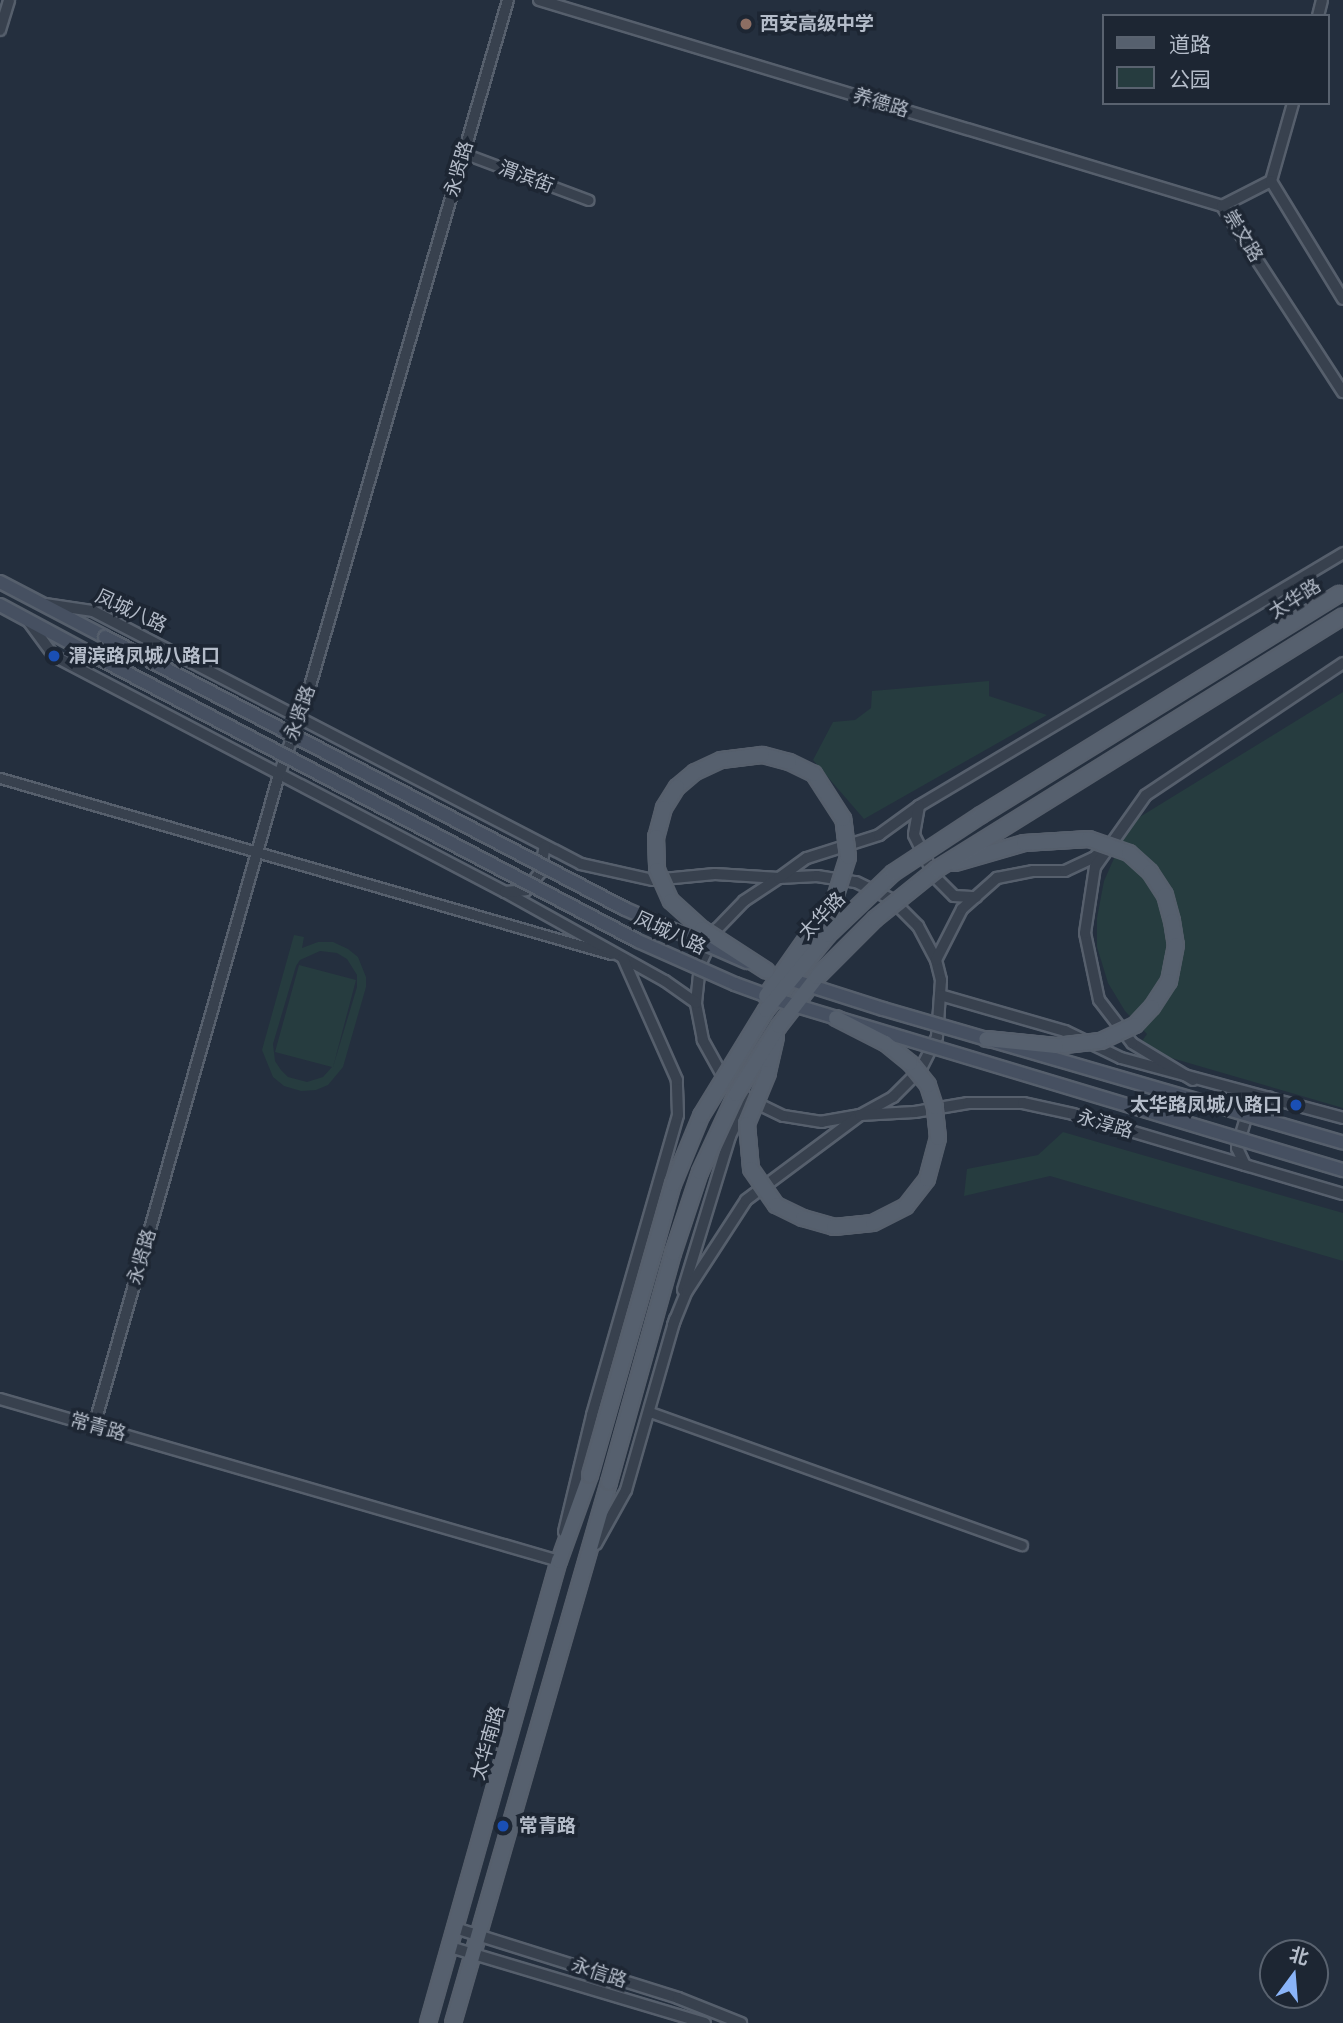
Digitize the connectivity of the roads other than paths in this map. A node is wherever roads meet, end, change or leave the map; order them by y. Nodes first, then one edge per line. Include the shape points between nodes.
1 (9, 0) edge
2 (508, 0) edge
3 (539, 0) edge
4 (0, 30) edge
5 (1292, 105) edge
6 (463, 153) junction
7 (1271, 181) junction
8 (589, 201) dead end
9 (1222, 206) junction
10 (1343, 299) edge
11 (1343, 392) edge
12 (1343, 553) edge
13 (0, 582) edge
14 (1341, 593) edge
15 (42, 603) junction
16 (0, 605) edge
17 (1343, 616) edge
18 (28, 620) junction
19 (1343, 663) edge
20 (298, 718) junction
21 (279, 775) junction
22 (0, 778) edge
23 (919, 806) junction
24 (1123, 828) junction
25 (545, 846) junction
26 (258, 853) junction
27 (937, 869) junction
28 (779, 878) junction
29 (505, 892) junction
30 (976, 897) junction
31 (623, 958) junction
32 (936, 960) junction
33 (767, 971) junction
34 (940, 995) junction
35 (696, 1003) junction
36 (836, 1017) junction
37 (779, 1026) junction
38 (986, 1039) junction
39 (744, 1043) junction
40 (1193, 1080) junction
41 (1269, 1097) junction
42 (748, 1099) junction
43 (860, 1115) junction
44 (1343, 1118) edge
45 (1343, 1143) edge
46 (1245, 1165) junction
47 (1343, 1170) edge
48 (1343, 1194) edge
49 (673, 1325) junction
50 (0, 1399) edge
51 (650, 1412) junction
52 (94, 1426) junction
53 (590, 1475) joint
54 (1022, 1545) dead end
55 (559, 1561) junction
56 (582, 1568) junction
57 (455, 1928) junction
58 (479, 1935) junction
59 (450, 1947) junction
60 (472, 1954) junction
61 (428, 2023) edge
62 (453, 2023) edge
63 (705, 2023) edge
64 (741, 2023) edge

1 - 4 street
2 - 6 street, 永贤路
3 - 9 street, 养德路
5 - 7 street
6 - 8 street, 渭滨街
6 - 20 street, 永贤路
7 - 9 street, 崇文路
7 - 10 street
9 - 11 street, 崇文路
12 - 23 street
13 - 15 main road, 凤城八路
14 - 39 main road, 太华路, bridge via 893,873 828,935
15 - 20 street, 凤城八路 via 93,611
15 - 33 main road, 凤城八路, bridge via 625,909
16 - 18 main road, 凤城八路
17 - 27 main road, 太华路, bridge
18 - 21 street, 凤城八路 via 54,656
18 - 36 main road, 凤城八路, bridge via 638,941 735,984
19 - 24 street via 1146,795
20 - 21 street, 永贤路
20 - 25 street, 凤城八路
21 - 26 street, 永贤路
21 - 29 street, 凤城八路
22 - 26 street
23 - 28 street via 879,835 807,859
23 - 30 street via 914,835 935,877 954,896
24 - 30 street via 1095,857 1065,871 997,878
24 - 40 street via 1096,867 1085,933 1099,1000 1132,1043
25 - 28 street, 凤城八路 via 581,864 653,880 716,874
25 - 29 street via 540,873 526,890
26 - 31 street
26 - 52 street, 永贤路
27 - 37 main road, 太华路, bridge via 875,919 817,977
27 - 38 main road, bridge via 1024,843 1089,839 1129,853 1150,872 1165,895 1176,945 1169,981 1135,1024 1100,1041 1056,1046
28 - 32 street via 817,876 856,882 891,899 918,926
28 - 35 street via 744,901 717,929 700,965
29 - 31 street, 凤城八路
30 - 32 street via 962,909
31 - 35 street, 凤城八路
31 - 55 street via 677,1080 678,1115 592,1415
32 - 34 street
33 - 38 main road, 凤城八路, bridge
33 - 39 main road, bridge via 702,929 671,901 657,870 656,837 664,808 677,787 695,772 721,760 762,755 814,774 843,818 848,857 835,898 756,1009
34 - 40 street via 1065,1031 1121,1058
34 - 43 street via 936,1037 920,1070 894,1097
35 - 42 street via 703,1040 721,1073
36 - 37 main road, bridge via 885,1043 910,1063 928,1085 935,1107 938,1138 927,1179 906,1206 873,1223 834,1227 803,1218 776,1205 751,1169 747,1124 768,1073
36 - 47 main road, 凤城八路, bridge
37 - 56 main road, 太华路, bridge via 736,1094 700,1172
38 - 45 main road, 凤城八路, bridge
39 - 53 main road, 太华路, bridge via 701,1116 673,1184
40 - 41 street
41 - 44 street
41 - 46 street via 1250,1104 1237,1148
42 - 43 street via 783,1116 822,1122
42 - 49 street via 730,1136
43 - 46 street, 永淳路 via 968,1103 1023,1103
43 - 49 street via 746,1200 687,1291
46 - 48 street, 永淳路
49 - 51 street
50 - 52 street, 常青路
51 - 54 street
51 - 56 street via 626,1490
52 - 55 street, 常青路
53 - 55 main road, 太华南路
55 - 57 main road, 太华南路
56 - 58 main road
57 - 58 street, 永信路
57 - 59 main road, 太华南路
58 - 60 main road
58 - 64 street, 永信路 via 678,1998
59 - 60 street, 永信路
59 - 61 main road, 太华南路
60 - 62 main road
60 - 63 street, 永信路

